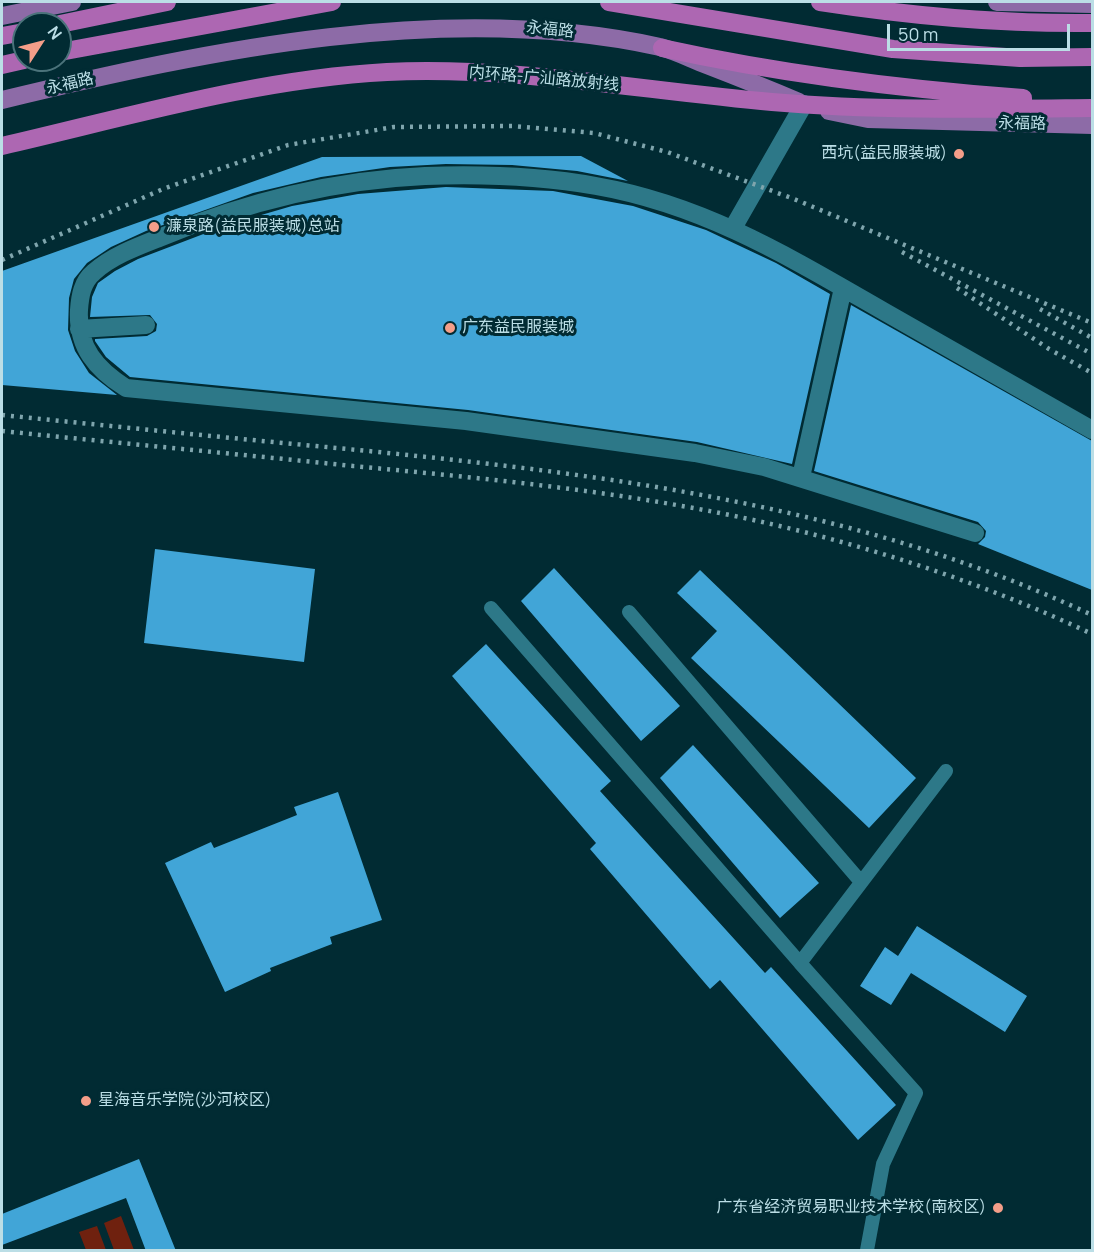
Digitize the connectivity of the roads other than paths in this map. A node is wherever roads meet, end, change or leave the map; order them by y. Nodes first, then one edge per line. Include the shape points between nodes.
1 (72, 2) edge
2 (167, 2) edge
3 (332, 2) edge
4 (609, 2) edge
5 (820, 2) edge
6 (997, 2) edge
7 (1092, 4) edge
8 (2, 16) edge
9 (72, 22) edge
10 (1092, 23) edge
11 (662, 48) junction
12 (72, 50) edge
13 (1092, 57) edge
14 (2, 100) edge
15 (1092, 102) edge
16 (804, 104) junction
17 (1092, 108) edge
18 (1092, 125) edge
19 (2, 146) edge
20 (733, 228) junction
21 (843, 288) junction
22 (146, 325) dead end
23 (78, 329) junction
24 (1092, 429) edge
25 (801, 477) junction
26 (975, 533) dead end
27 (491, 608) dead end
28 (629, 612) dead end
29 (946, 771) dead end
30 (861, 882) junction
31 (800, 963) junction
32 (867, 1251) edge

1 - 8 main road
2 - 9 highway
3 - 12 highway
4 - 13 highway via 893,49 1020,58
5 - 10 highway via 939,17
6 - 7 main road
11 - 14 main road, 永福路 via 618,38 519,27 395,26 166,62
11 - 15 highway via 754,68 875,84
11 - 16 main road, 永福路
16 - 18 main road, 永福路 via 868,119
16 - 20 street
17 - 19 highway, 内环路-广汕路放射线 via 858,107 719,97 546,76 388,72 277,85
20 - 21 street
20 - 23 street via 692,211 634,195 558,180 427,176 373,180 256,204 189,225 112,259 92,273 82,288
21 - 24 street
21 - 25 street
22 - 23 street
23 - 25 street via 89,356 105,375 126,388 466,421 695,453
25 - 26 street
27 - 31 lane
28 - 30 lane
29 - 30 lane
30 - 31 lane
31 - 32 lane via 916,1093 883,1164

